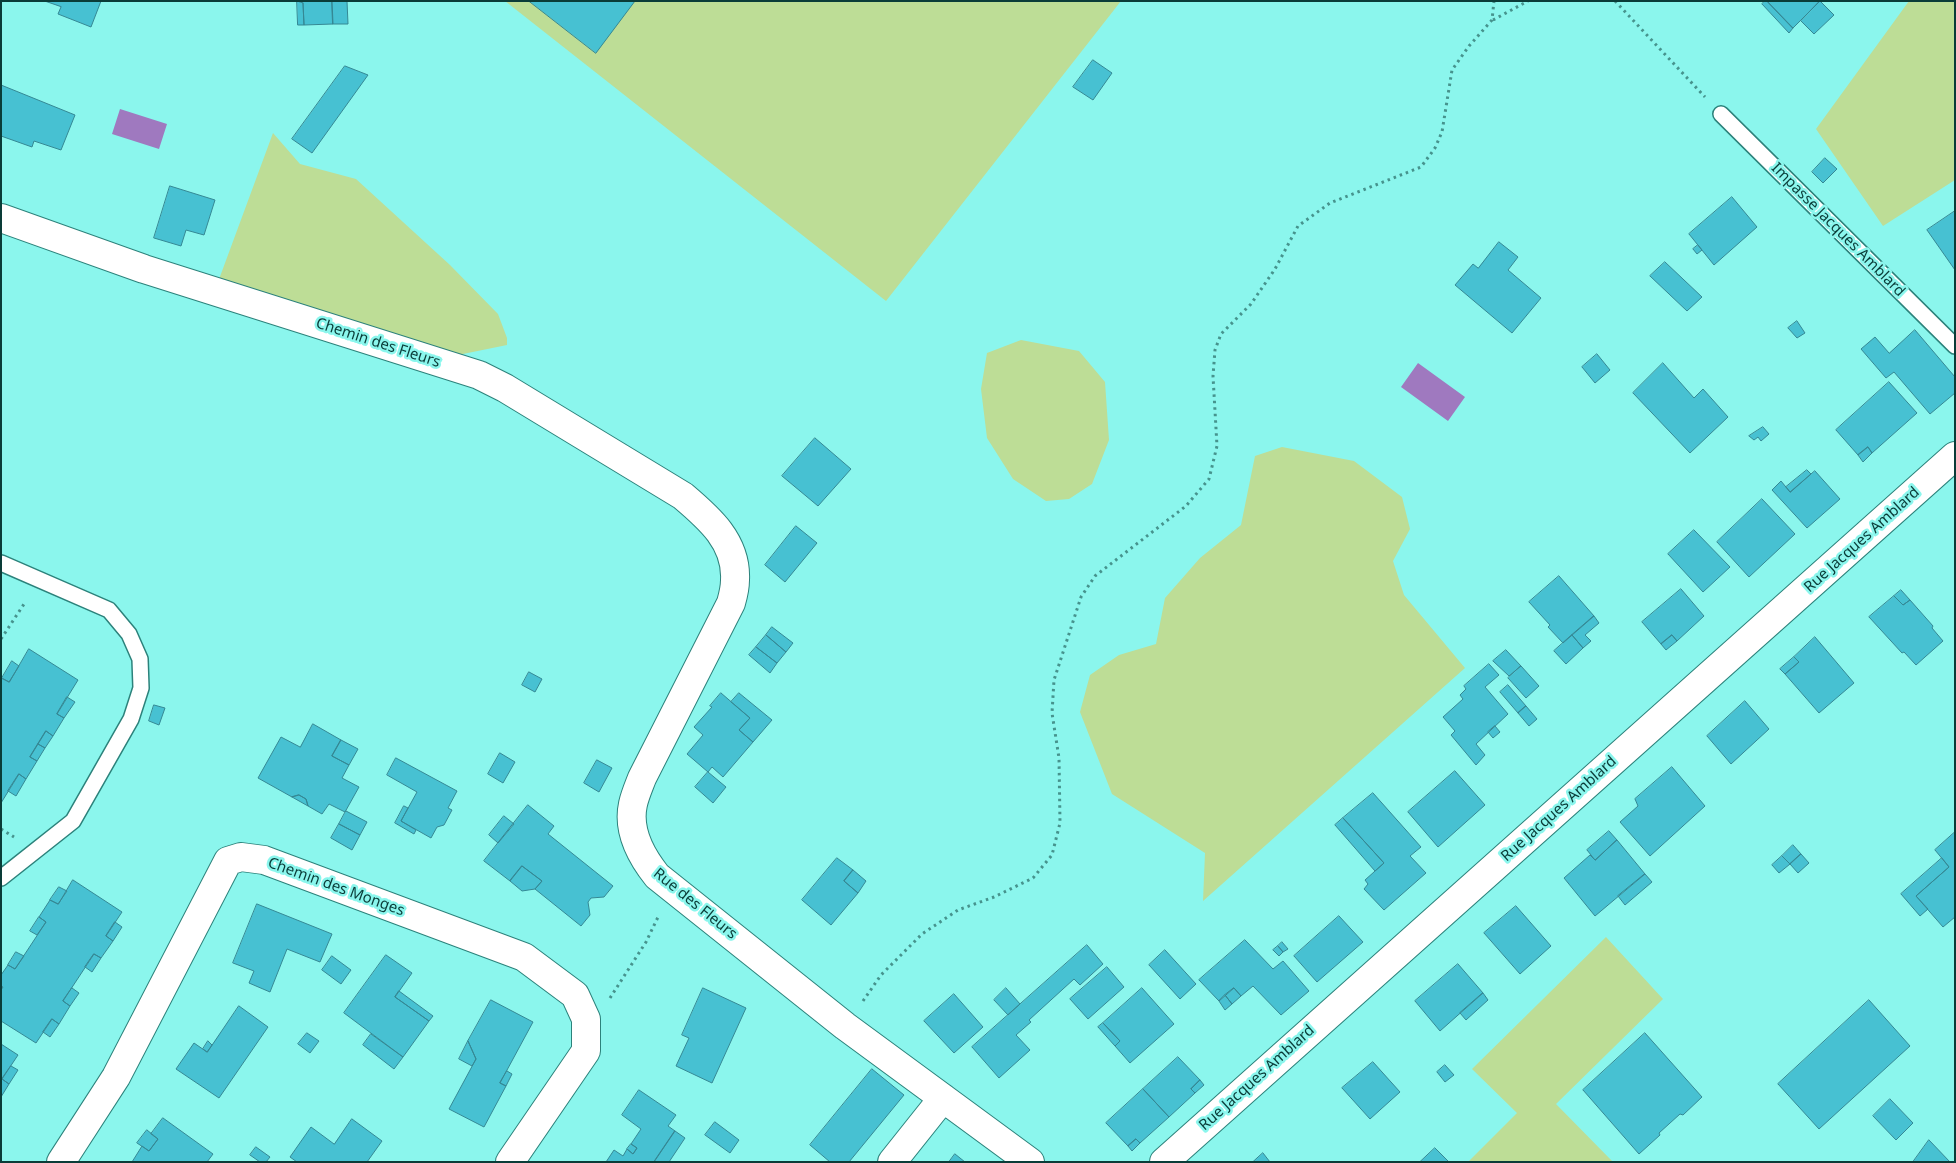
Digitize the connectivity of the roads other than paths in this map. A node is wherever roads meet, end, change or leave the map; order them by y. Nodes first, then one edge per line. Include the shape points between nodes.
1 (1721, 114) road end
2 (1, 218) edge
3 (1955, 346) edge
4 (1955, 456) edge
5 (722, 534) joint
6 (1, 564) edge
7 (1, 878) edge
8 (943, 1098) junction
9 (61, 1162) edge
10 (510, 1162) edge
11 (892, 1162) edge
12 (1030, 1162) edge
13 (1164, 1162) edge

1 - 3 lane, Impasse Jacques Amblard
2 - 5 street, Chemin des Fleurs via 144,269 478,375 505,388 683,496
4 - 13 street, Rue Jacques Amblard
5 - 8 street, Rue des Fleurs via 732,556 735,579 731,603 642,778 632,805 633,834 644,860 657,876 845,1026
6 - 7 lane via 109,610 130,634 140,659 141,688 131,719 73,821
8 - 11 street
8 - 12 street, Rue des Fleurs
9 - 10 street, Chemin des Monges via 116,1077 228,861 241,857 264,860 524,957 575,996 586,1019 586,1051

